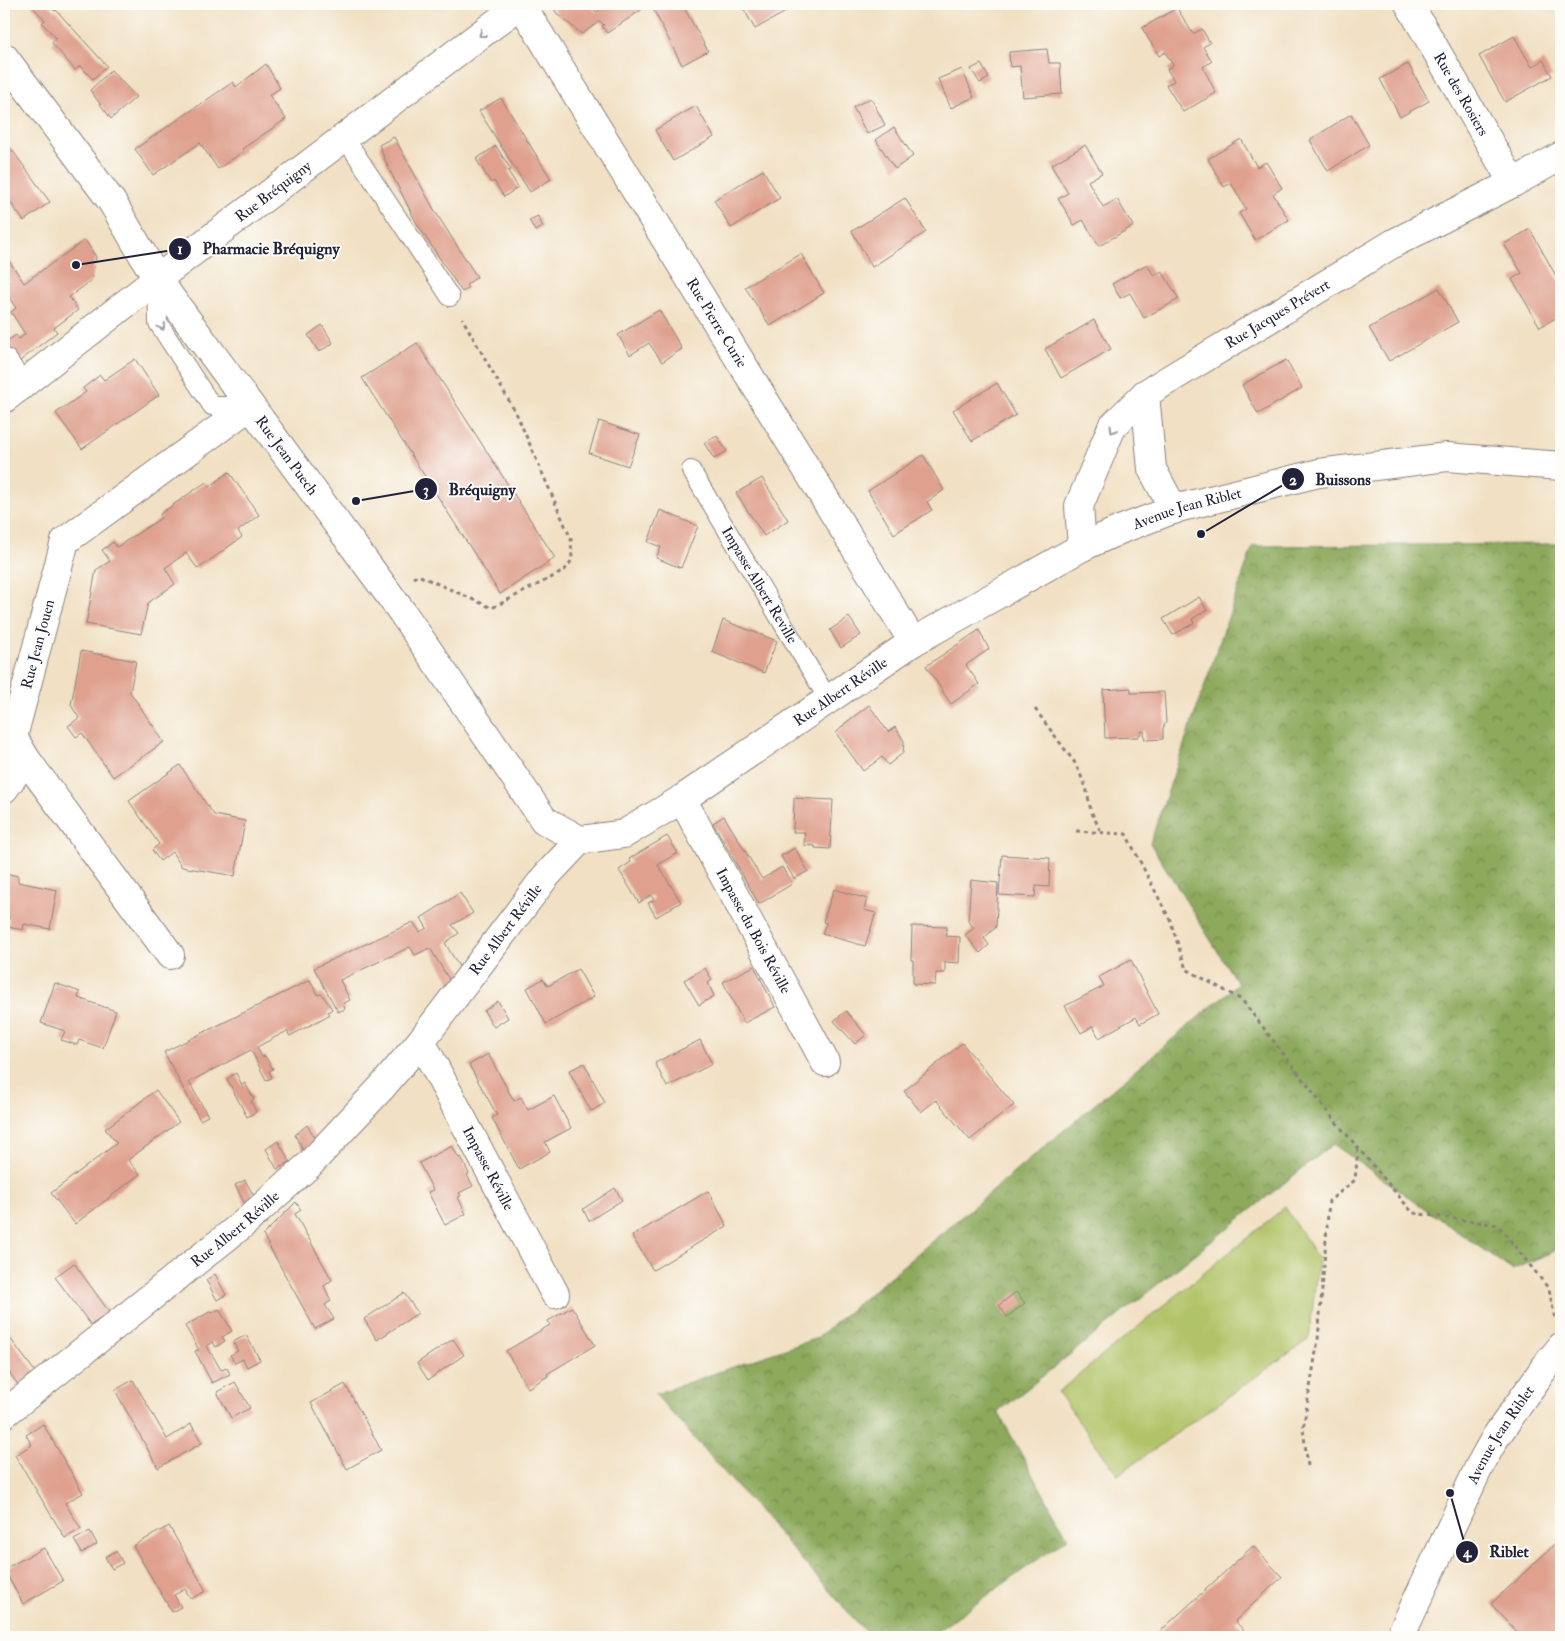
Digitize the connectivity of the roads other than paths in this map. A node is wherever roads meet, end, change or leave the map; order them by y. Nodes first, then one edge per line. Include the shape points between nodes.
1 (521, 4) edge
2 (1408, 4) edge
3 (4, 57) edge
4 (345, 138) junction
5 (1561, 156) edge
6 (1513, 183) junction
7 (157, 279) junction
8 (450, 297) road end
9 (4, 363) edge
10 (12, 393) edge
11 (1145, 394) junction
12 (250, 406) junction
13 (1561, 466) edge
14 (690, 470) dead end
15 (1174, 510) junction
16 (1082, 547) junction
17 (913, 642) junction
18 (828, 699) junction
19 (26, 759) junction
20 (4, 789) edge
21 (682, 799) junction
22 (580, 840) junction
23 (170, 956) dead end
24 (421, 1041) junction
25 (825, 1062) dead end
26 (555, 1294) dead end
27 (1561, 1348) edge
28 (4, 1414) edge
29 (1400, 1637) edge

1 -> 4 street, Rue Bréquigny
1 - 17 street, Rue Pierre Curie
2 - 6 street, Rue des Rosiers
3 - 7 street, Rue Jean Puech via 112,202
4 - 7 street, Rue Bréquigny
4 - 8 lane
5 - 6 street, Rue Jacques Prévert
6 - 11 street, Rue Jacques Prévert via 1394,243
7 - 10 street, Rue Bréquigny
7 - 12 street, Rue Jean Puech
9 - 10 street
11 - 15 street via 1152,469
11 -> 16 street, Rue Jacques Prévert via 1112,428 1079,506
12 - 19 street, Rue Jean Jouen via 65,541 13,737
12 - 22 street, Rue Jean Puech via 402,612 544,820
13 - 15 street, Avenue Jean Riblet via 1447,457 1319,474
14 - 18 lane, Impasse Albert Reville
15 - 16 street, Avenue Jean Riblet
16 - 17 street, Rue Albert Réville
17 - 18 street, Rue Albert Réville
18 - 21 street, Rue Albert Réville
19 - 20 street
19 - 23 street, Rue Jean Jouen
21 - 22 street, Rue Albert Réville via 624,834
21 - 25 street, Impasse du Bois Réville
22 - 24 street, Rue Albert Réville via 546,876
24 - 26 street, Impasse Réville
24 - 28 street, Rue Albert Réville via 309,1165 243,1224
27 - 29 street, Avenue Jean Riblet via 1544,1367 1483,1459

